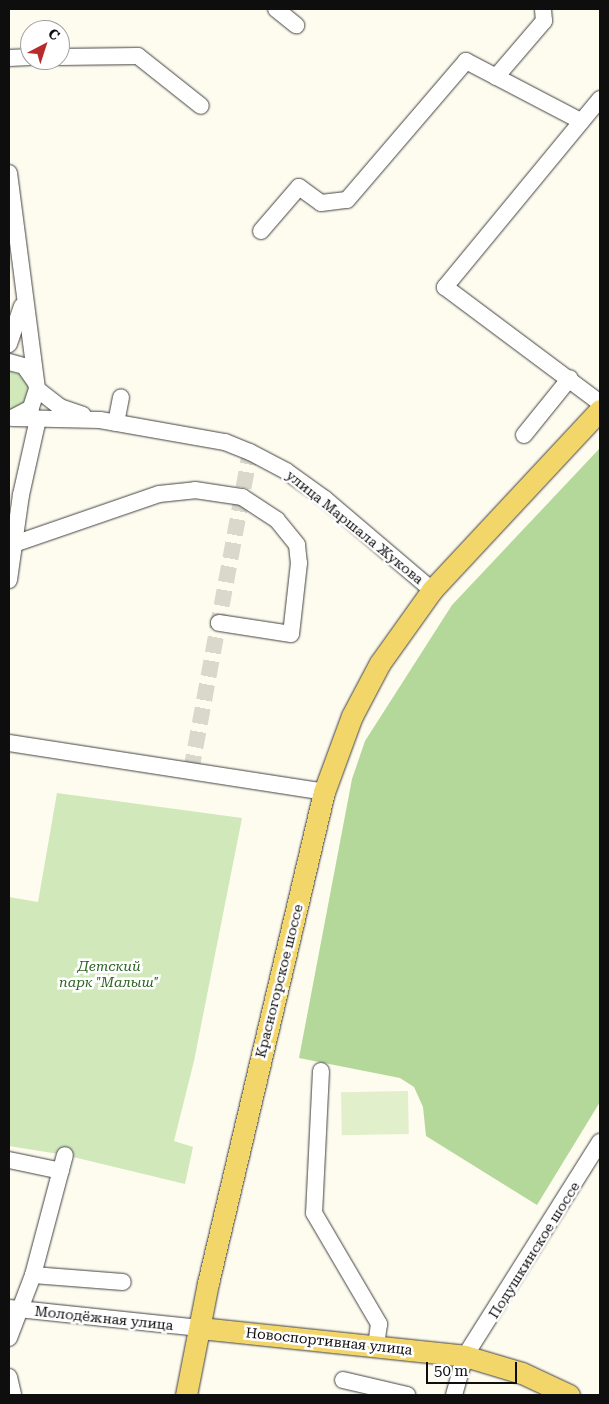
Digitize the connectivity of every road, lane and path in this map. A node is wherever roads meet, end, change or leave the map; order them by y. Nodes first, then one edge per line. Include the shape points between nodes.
1 (276, 9) edge
2 (543, 9) edge
3 (296, 25) dead end
4 (70, 57) edge
5 (496, 77) junction
6 (600, 99) edge
7 (201, 106) dead end
8 (581, 121) junction
9 (9, 173) edge
10 (261, 231) dead end
11 (13, 241) edge
12 (24, 301) junction
13 (9, 344) edge
14 (9, 362) edge
15 (570, 378) junction
16 (37, 387) junction
17 (121, 397) dead end
18 (600, 403) edge
19 (600, 410) edge
20 (11, 418) edge
21 (38, 419) junction
22 (108, 422) junction
23 (524, 435) dead end
24 (14, 544) junction
25 (9, 580) edge
26 (432, 590) junction
27 (219, 623) dead end
28 (9, 743) edge
29 (324, 792) junction
30 (321, 1071) dead end
31 (600, 1142) edge
32 (9, 1160) edge
33 (33, 1274) junction
34 (123, 1282) dead end
35 (13, 1309) edge
36 (200, 1328) junction
37 (9, 1338) edge
38 (376, 1346) junction
39 (465, 1356) junction
40 (9, 1376) edge
41 (343, 1380) dead end
42 (13, 1395) edge
43 (186, 1395) edge
44 (407, 1395) edge
45 (454, 1395) edge
46 (570, 1395) edge

1 - 3 street
2 - 5 street via 544,21
4 - 7 street via 138,56
5 - 8 street
5 - 10 street via 466,61 347,200 321,204 298,187
6 - 8 street
8 - 15 street via 444,287
9 - 11 street
11 - 12 street
12 - 13 street
12 - 16 street
14 - 16 street via 24,366
15 - 18 street
15 - 23 street
16 - 20 street via 31,408
16 - 22 street via 60,407
17 - 22 street
19 - 26 main road, Красногорское шоссе
20 - 21 street, улица Маршала Жукова
21 - 22 street, улица Маршала Жукова
21 - 24 street
22 - 26 street, улица Маршала Жукова via 225,442 272,463 324,499
24 - 25 street
24 - 27 street via 159,494 195,490 242,497 277,520 297,545 300,563 291,634
26 - 29 main road, Красногорское шоссе via 366,687 337,752
28 - 29 street
29 - 36 main road, Красногорское шоссе via 242,1134
30 - 38 street via 314,1213 379,1324
31 - 39 street, Подушкинское шоссе
32 - 33 street via 63,1163
33 - 34 street
33 - 35 street
35 - 36 street, Молодёжная улица
35 - 37 street
36 - 38 main road, Новоспортивная улица
36 - 43 main road, Красногорское шоссе
38 - 39 main road, Новоспортивная улица
39 - 45 street, Подушкинское шоссе
39 - 46 main road, Новоспортивная улица via 522,1373
40 - 42 street
41 - 44 street

